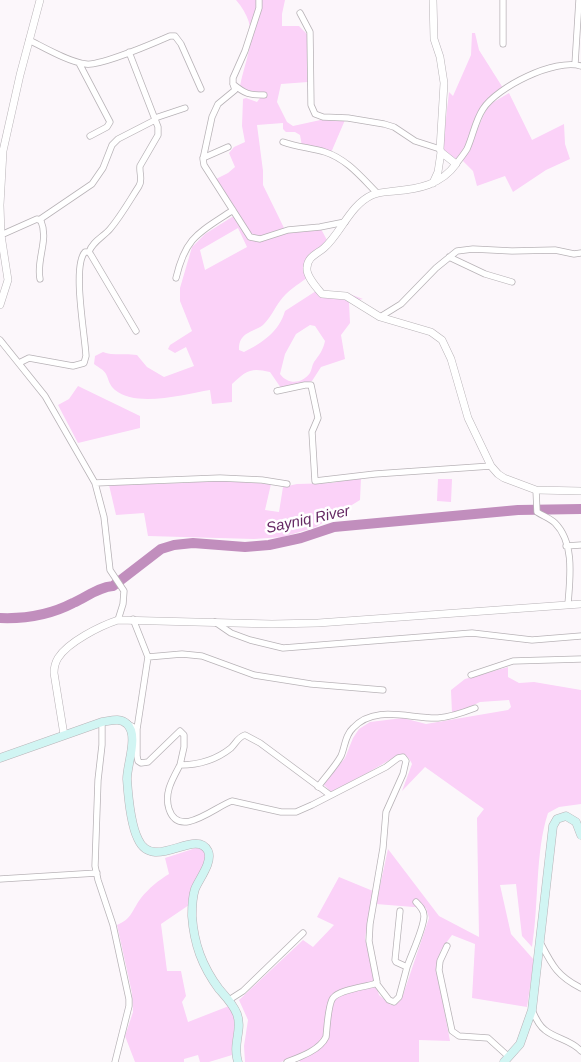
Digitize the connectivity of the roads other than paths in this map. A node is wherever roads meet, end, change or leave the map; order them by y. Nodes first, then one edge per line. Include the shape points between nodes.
1 (40, 0) edge
2 (259, 0) edge
3 (433, 0) edge
4 (503, 0) edge
5 (579, 0) edge
6 (300, 13) dead end
7 (29, 40) junction
8 (503, 44) dead end
9 (129, 52) junction
10 (79, 63) junction
11 (578, 65) edge
12 (233, 84) junction
13 (200, 89) dead end
14 (264, 95) dead end
15 (185, 108) dead end
16 (155, 119) junction
17 (90, 136) dead end
18 (284, 142) dead end
19 (228, 147) dead end
20 (2, 151) edge
21 (440, 151) junction
22 (203, 158) junction
23 (456, 164) junction
24 (433, 184) junction
25 (377, 193) junction
26 (233, 210) junction
27 (39, 220) junction
28 (345, 222) junction
29 (1, 235) junction
30 (89, 252) junction
31 (581, 253) edge
32 (449, 257) junction
33 (2, 262) edge
34 (176, 278) dead end
35 (40, 279) dead end
36 (512, 282) dead end
37 (0, 305) edge
38 (380, 317) junction
39 (136, 331) dead end
40 (0, 340) edge
41 (19, 363) junction
42 (277, 391) dead end
43 (490, 466) junction
44 (95, 483) junction
45 (287, 484) dead end
46 (536, 490) junction
47 (581, 491) edge
48 (581, 544) edge
49 (566, 546) junction
50 (568, 604) junction
51 (581, 604) edge
52 (118, 620) junction
53 (133, 620) junction
54 (216, 622) junction
55 (581, 636) edge
56 (148, 657) junction
57 (581, 659) edge
58 (471, 675) dead end
59 (383, 690) dead end
60 (475, 708) dead end
61 (102, 722) junction
62 (128, 724) junction
63 (137, 729) junction
64 (64, 734) junction
65 (0, 758) edge
66 (180, 765) junction
67 (318, 787) junction
68 (330, 796) junction
69 (581, 835) edge
70 (97, 873) junction
71 (0, 879) edge
72 (416, 902) dead end
73 (400, 911) dead end
74 (304, 933) dead end
75 (540, 942) junction
76 (447, 946) dead end
77 (407, 967) junction
78 (376, 983) junction
79 (581, 988) edge
80 (229, 1000) junction
81 (532, 1010) junction
82 (581, 1051) edge
83 (507, 1060) edge
84 (115, 1062) edge
85 (238, 1062) edge
86 (287, 1062) edge

1 - 7 street
2 - 12 street
3 - 21 street via 434,39 444,84
4 - 8 street
5 - 11 street
6 - 21 street via 310,32 311,105 314,114 384,124 415,142
7 - 10 street
7 - 20 street
9 - 10 street via 93,64
9 - 13 street via 175,36
9 - 16 street
10 - 17 street via 110,122
11 - 23 street via 559,66 530,76 497,95 482,110 467,149
12 - 14 street via 251,95
12 - 22 street via 235,90 218,104 212,117
15 - 16 street
16 - 27 street via 118,139 92,184
16 - 30 street via 159,131 140,166 141,183 122,213
18 - 25 street via 339,158
19 - 22 street
20 - 29 street
21 - 23 street
21 - 24 street
22 - 26 street via 208,172
23 - 24 street
24 - 25 street
25 - 28 street via 367,198
26 - 28 street via 250,237 255,239 288,230
26 - 34 street via 199,232 187,246
27 - 29 street
27 - 35 street via 43,240
28 - 38 street via 325,247 310,258 307,273 322,294 346,296
29 - 33 street
30 - 39 street
30 - 41 street via 81,256 79,273 84,363 73,366 29,358
31 - 32 street via 473,249 458,251
32 - 36 street via 485,274
32 - 38 street via 401,304
33 - 37 street via 8,280
38 - 43 street via 431,332 442,340 451,359 468,418
40 - 41 street
41 - 44 street via 44,396
42 - 43 street via 312,386 318,418 312,432 315,481
43 - 46 street via 504,478
44 - 45 street via 220,478
44 - 52 street via 104,517 110,570 122,587 124,597
46 - 47 street
46 - 49 street via 538,512 556,524
48 - 49 street
49 - 50 street via 570,566
50 - 51 street
50 - 54 street via 356,621
52 - 53 street
52 - 64 street via 102,625 81,638 57,658 54,673
53 - 54 street
53 - 56 street
54 - 55 street via 250,640 283,648 472,633 532,640
56 - 59 street via 202,656 254,675
56 - 63 street
57 - 58 street via 513,661
60 - 67 street via 452,717 416,718 392,714 366,718 350,731 338,760
61 - 62 main road via 118,720
61 - 64 main road
61 - 70 street via 96,823
62 - 63 street
62 - 80 main road via 132,734 127,778 138,840 152,851 200,844 209,853 209,861 192,900 192,919 201,959
63 - 66 street via 137,759 143,764 172,736 182,732 184,747
64 - 65 main road
66 - 67 street via 216,758 245,735
66 - 68 street via 167,798 172,816 181,821 197,819 232,801 289,813
67 - 68 street
68 - 78 street via 398,758 405,759 405,768 386,812 370,924 368,941
69 - 75 main road via 573,819 566,816 554,822
70 - 71 street
70 - 84 street via 113,925 129,999
72 - 77 street via 424,915 423,924
73 - 77 street via 395,960
74 - 80 street via 243,992
75 - 79 street via 560,975
75 - 81 main road
76 - 83 street via 439,970 452,1031 459,1036 488,1038
77 - 78 street via 397,1001 389,1000
78 - 86 street via 334,996 324,1042
80 - 85 main road via 239,1022 235,1043
81 - 82 street via 546,1031
81 - 83 main road via 520,1044

